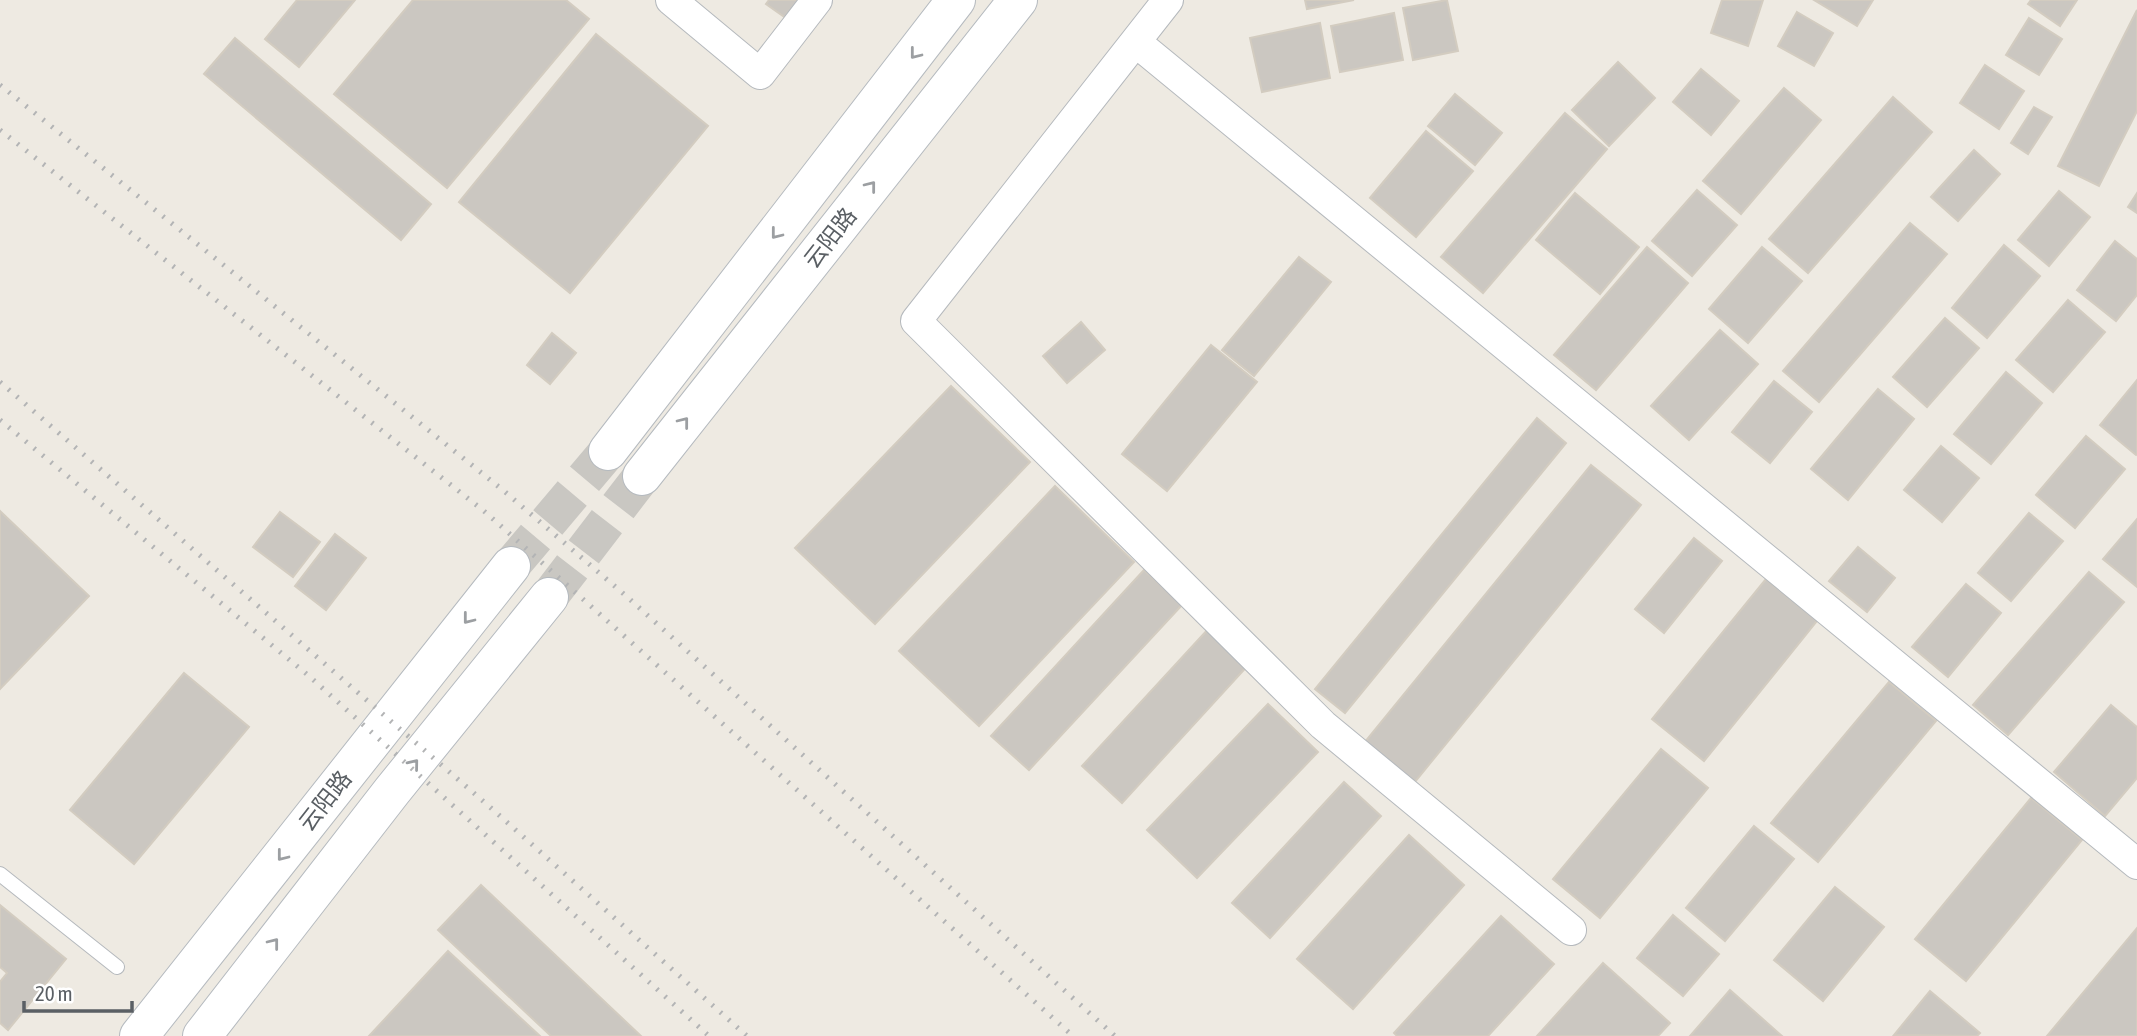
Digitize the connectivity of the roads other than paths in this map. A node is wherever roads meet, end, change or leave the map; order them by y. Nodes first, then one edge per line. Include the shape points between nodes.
1 (671, 0) edge
2 (817, 0) edge
3 (956, 0) edge
4 (1018, 0) edge
5 (1168, 0) edge
6 (1137, 43) junction
7 (608, 451) tunnel mouth
8 (642, 476) tunnel mouth
9 (511, 566) tunnel mouth
10 (550, 597) tunnel mouth
11 (2137, 864) edge
12 (0, 874) edge
13 (1571, 930) dead end
14 (117, 967) dead end
15 (139, 1036) edge
16 (202, 1036) edge

1 - 2 street via 760,74
3 -> 7 street, 云阳路
8 -> 4 street, 云阳路
5 - 6 street
6 - 11 street
6 - 13 street via 916,321 1323,725
9 -> 15 street, 云阳路
16 -> 10 street, 云阳路
12 - 14 lane

